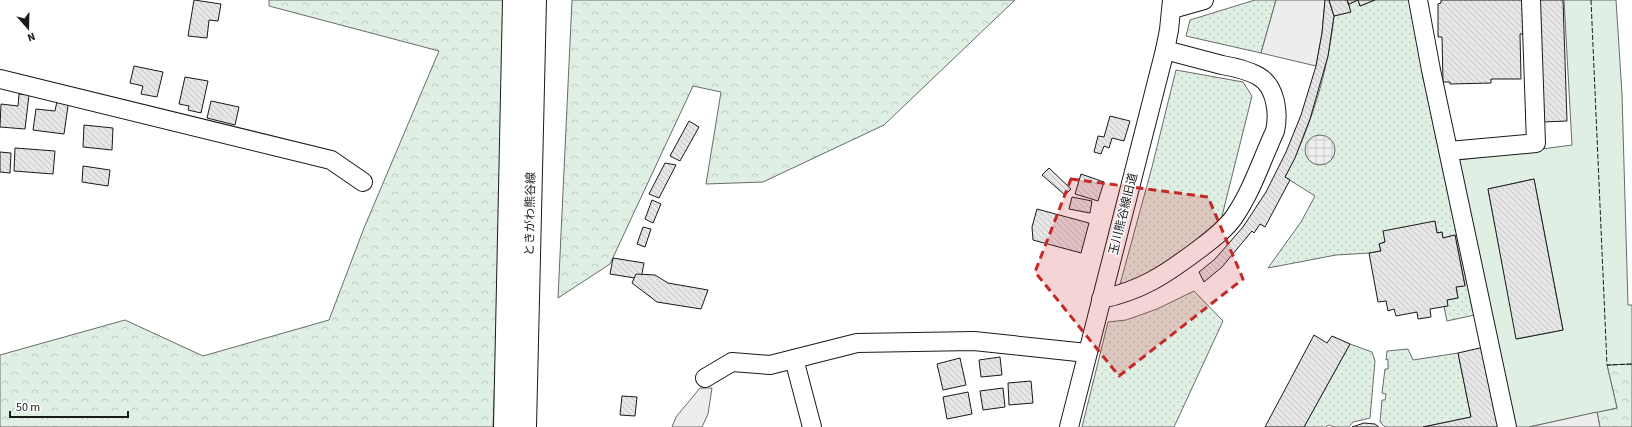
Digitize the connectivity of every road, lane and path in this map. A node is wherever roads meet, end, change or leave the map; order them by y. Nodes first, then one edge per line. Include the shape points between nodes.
1 (514, 0) edge
2 (535, 0) edge
3 (1204, 0) edge
4 (1418, 0) edge
5 (1531, 0) edge
6 (1172, 5) edge
7 (1165, 50) junction
8 (0, 79) edge
9 (1449, 151) junction
10 (364, 182) dead end
11 (1101, 299) junction
12 (1087, 353) junction
13 (794, 359) junction
14 (705, 378) dead end
15 (505, 427) edge
16 (525, 427) edge
17 (812, 427) edge
18 (1069, 427) edge
19 (1507, 427) edge

1 - 15 main road, ときがわ熊谷線
2 - 16 main road, ときがわ熊谷線
3 - 6 street
4 - 9 street
5 - 9 street via 1536,143
6 - 7 street, 玉川熊谷線旧道
7 - 11 street, 玉川熊谷線旧道
7 - 11 street via 1258,76 1266,83 1276,101 1275,131 1234,217 1215,237 1172,269 1145,285 1122,295
8 - 10 street via 331,160
9 - 19 street
11 - 12 street, 玉川熊谷線旧道
12 - 13 street via 974,341 857,343
12 - 18 street, 玉川熊谷線旧道
13 - 14 street via 770,365 732,362
13 - 17 street

